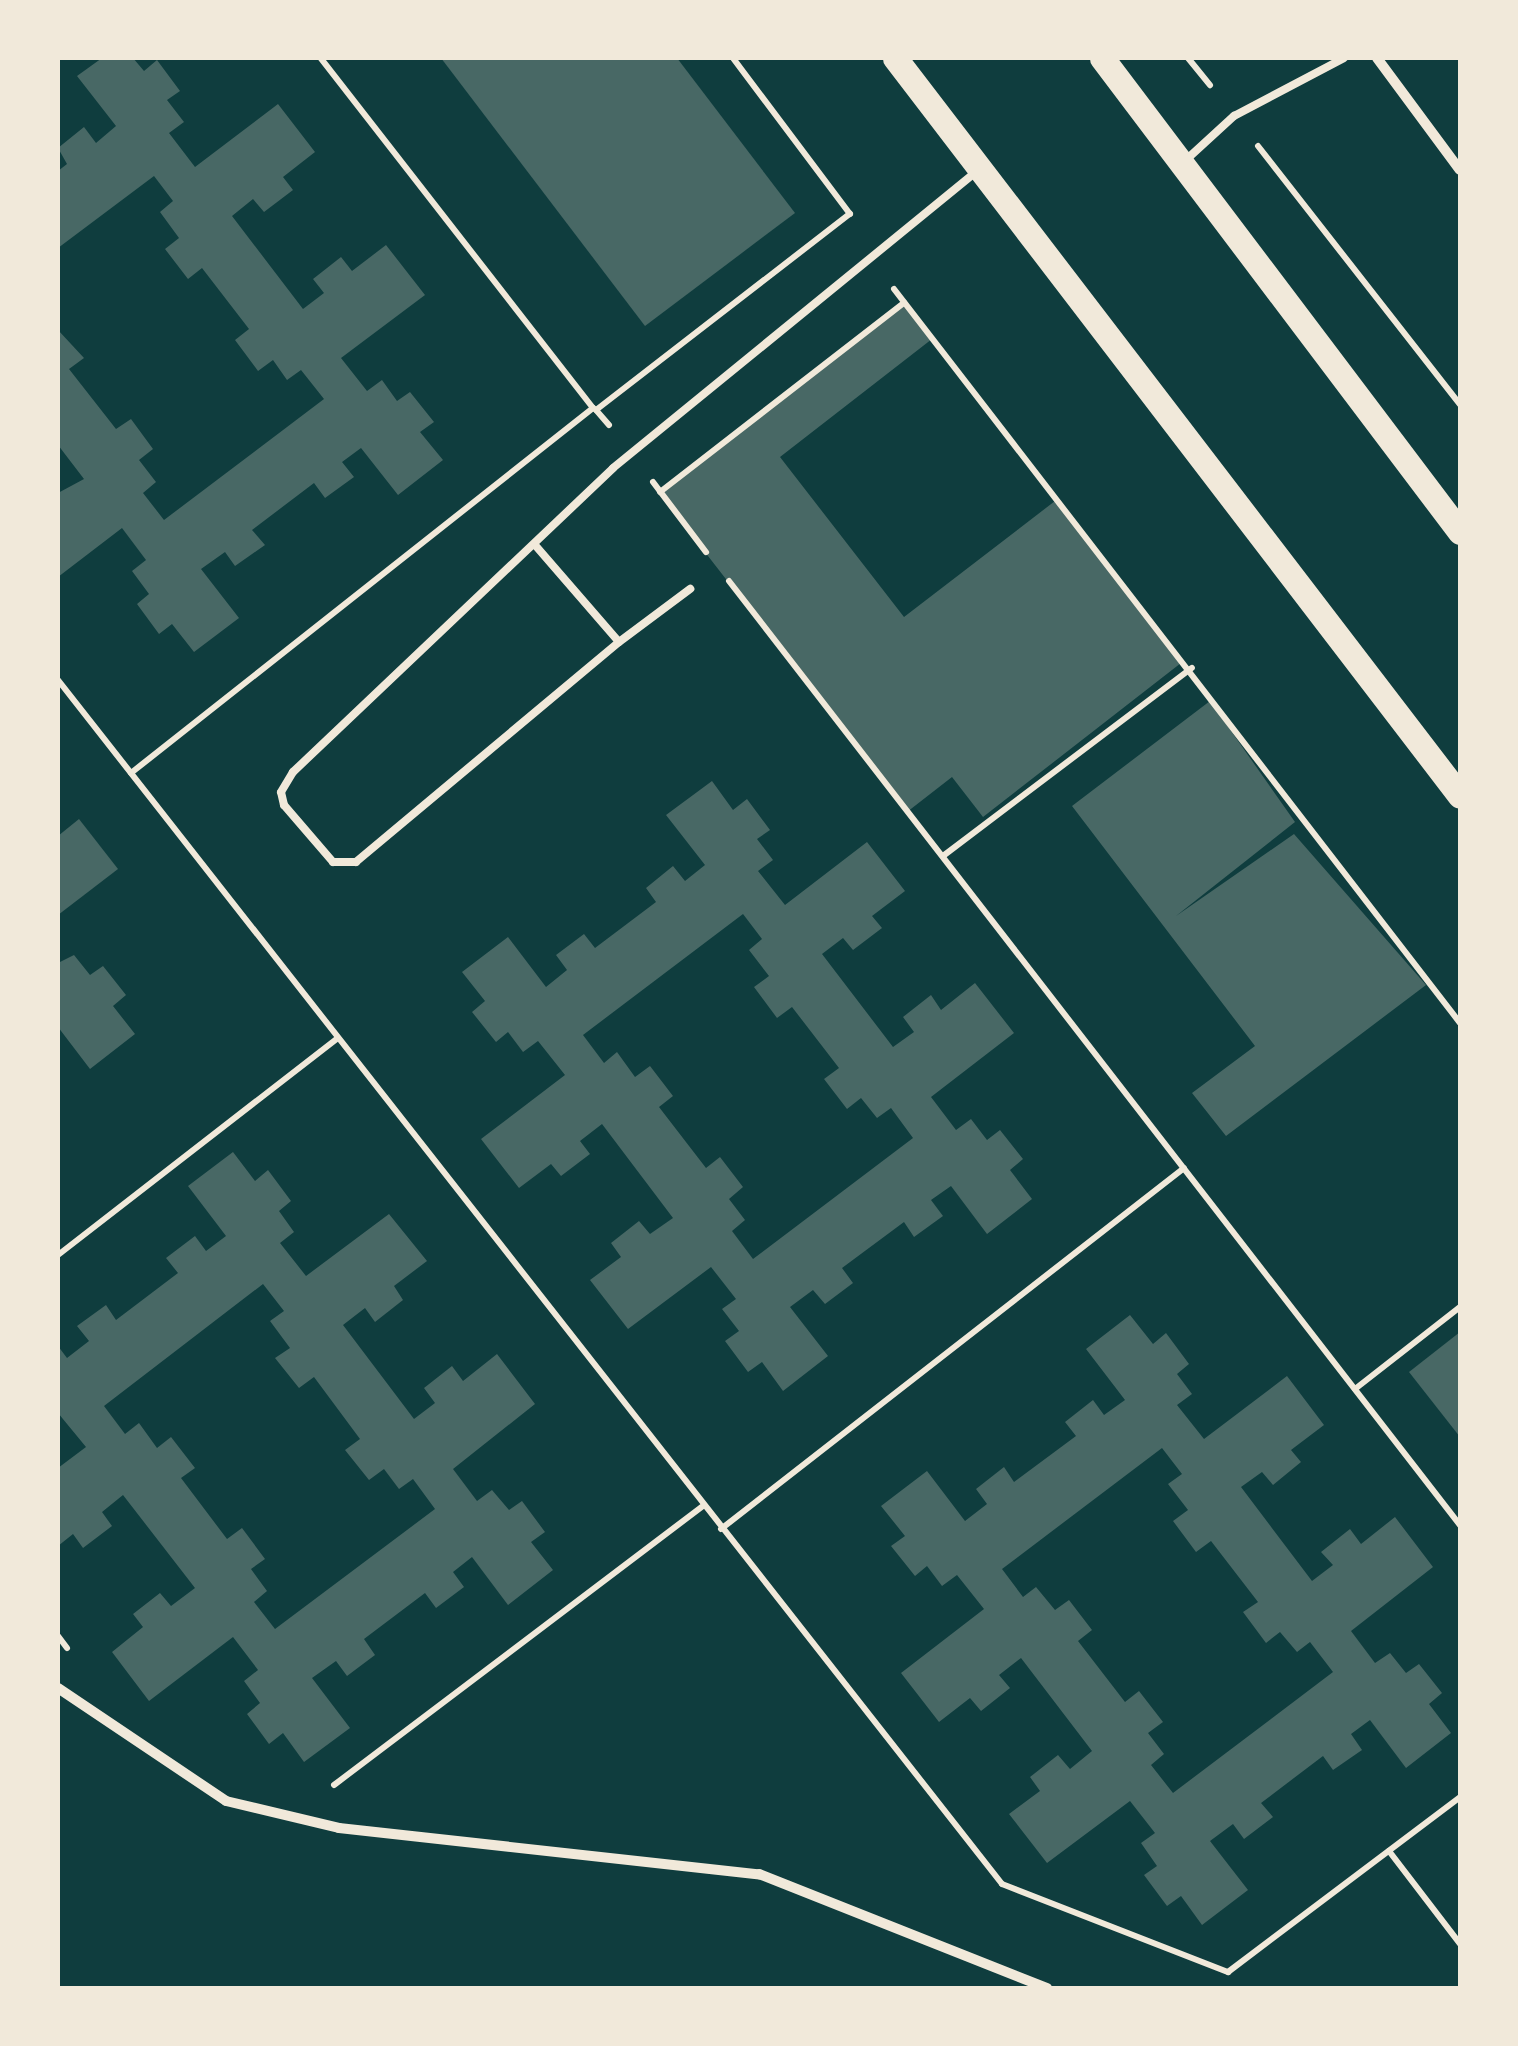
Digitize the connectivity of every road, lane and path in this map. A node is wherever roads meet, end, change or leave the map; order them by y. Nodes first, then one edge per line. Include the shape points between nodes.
1 (321, 58) edge
2 (733, 58) edge
3 (895, 58) edge
4 (1102, 58) edge
5 (1188, 58) edge
6 (1344, 58) edge
7 (1377, 58) edge
8 (1234, 116) junction
9 (1183, 162) junction
10 (980, 170) junction
11 (1460, 170) edge
12 (839, 223) junction
13 (866, 256) junction
14 (904, 303) dead end
15 (1460, 405) edge
16 (631, 453) junction
17 (659, 493) dead end
18 (1460, 532) edge
19 (536, 545) junction
20 (690, 589) dead end
21 (619, 642) junction
22 (1192, 668) junction
23 (58, 680) edge
24 (131, 773) junction
25 (1460, 796) edge
26 (943, 856) junction
27 (1460, 1023) edge
28 (338, 1038) dead end
29 (1184, 1168) junction
30 (58, 1255) edge
31 (1460, 1307) edge
32 (1355, 1390) junction
33 (704, 1505) junction
34 (1460, 1525) edge
35 (721, 1528) junction
36 (58, 1636) edge
37 (80, 1665) dead end
38 (58, 1688) edge
39 (325, 1792) dead end
40 (1460, 1797) edge
41 (1389, 1852) junction
42 (1460, 1944) edge
43 (1047, 1988) edge

1 - 24 path via 593,408
2 - 12 path via 850,214
3 - 10 main road
4 - 9 main road
5 - 8 path
6 - 8 lane
7 - 11 street
8 - 9 lane
8 - 15 path
9 - 18 main road
10 - 13 lane
10 - 25 main road
12 - 13 path
12 - 16 path via 596,410
13 - 16 lane
13 - 22 path
14 - 17 path
16 - 19 lane
16 - 26 path
19 - 21 lane
19 - 21 lane via 284,782 284,805 316,843 333,862 349,864 384,843
20 - 21 lane
22 - 26 path
22 - 27 path
23 - 24 path
24 - 33 path
26 - 29 path
28 - 30 path
29 - 32 path
29 - 35 path
31 - 32 path
32 - 34 path
33 - 35 path
33 - 39 path
35 - 41 path via 1002,1884 1228,1972
36 - 37 path
38 - 43 street via 226,1802 338,1828 759,1874
40 - 41 path
41 - 42 path

